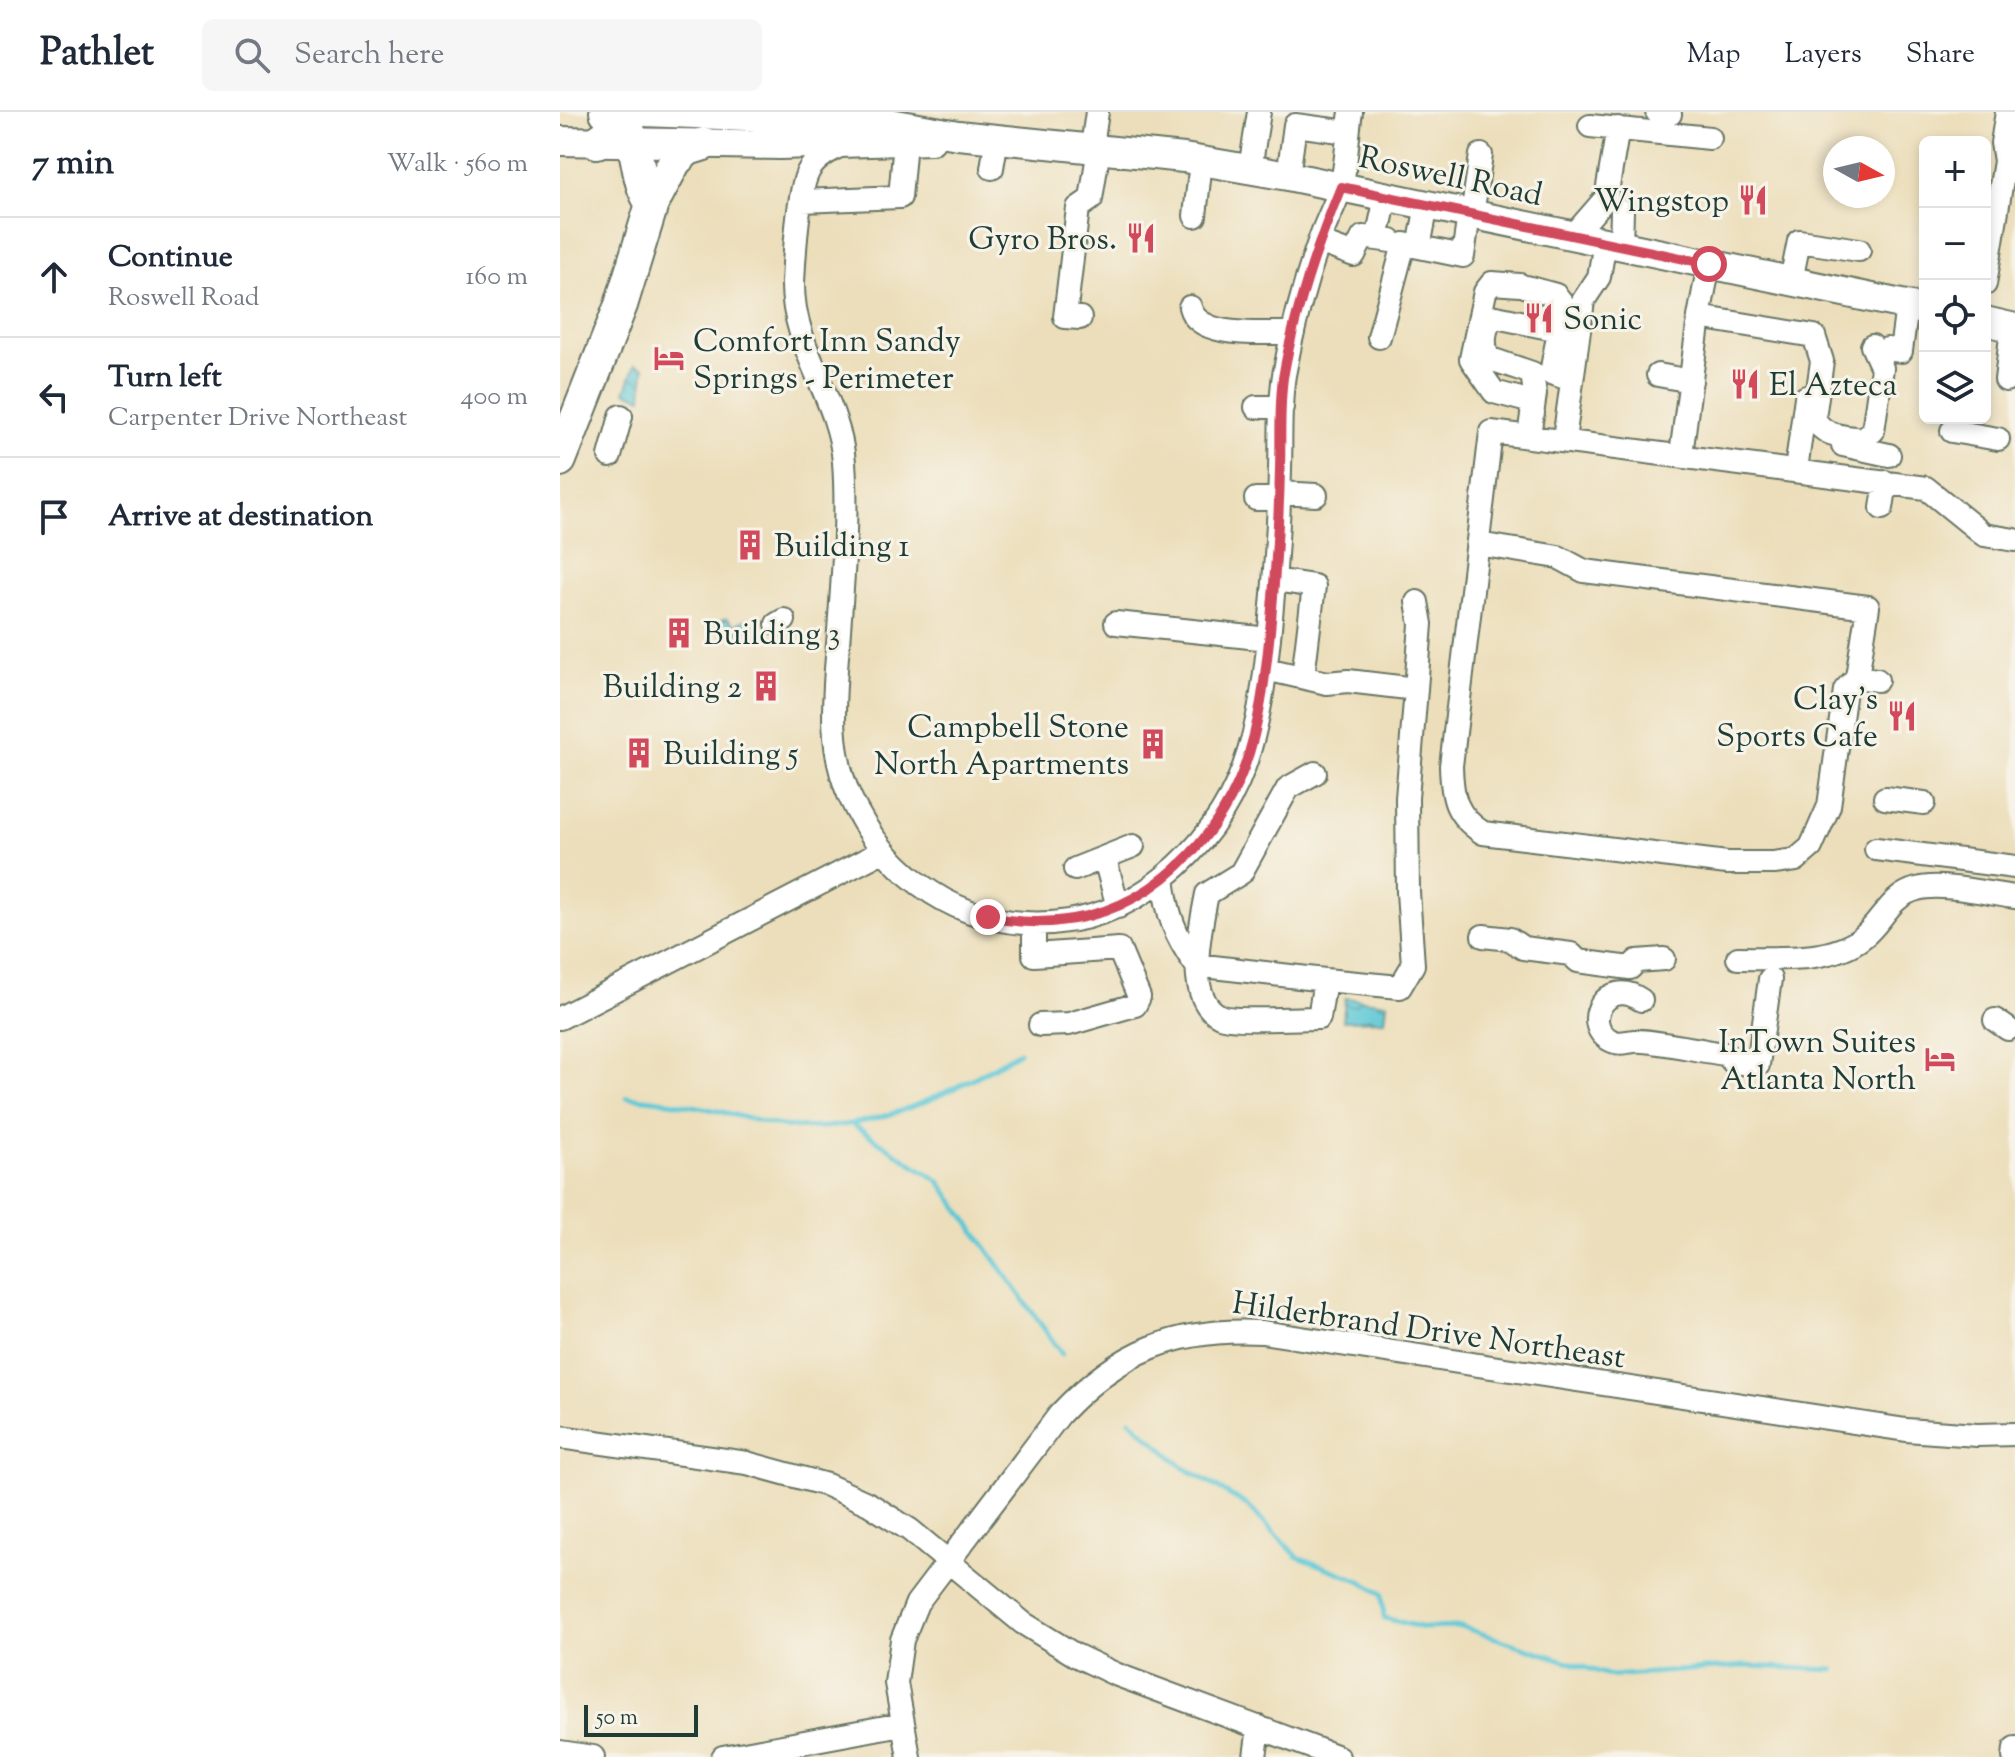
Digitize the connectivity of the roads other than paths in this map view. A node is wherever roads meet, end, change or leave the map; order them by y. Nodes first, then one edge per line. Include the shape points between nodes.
1 (1097, 112) edge
2 (2007, 112) edge
3 (874, 116) edge
4 (774, 120) edge
5 (1258, 122) edge
6 (1350, 122) edge
7 (842, 125) edge
8 (1295, 125) edge
9 (1590, 126) dead end
10 (610, 128) edge
11 (1618, 128) junction
12 (958, 135) junction
13 (997, 138) junction
14 (1710, 138) dead end
15 (905, 142) junction
16 (704, 144) junction
17 (1096, 148) junction
18 (1481, 155) dead end
19 (1201, 161) junction
20 (992, 168) dead end
21 (1250, 169) junction
22 (806, 176) junction
23 (1288, 176) junction
24 (1341, 187) junction
25 (1386, 197) junction
26 (802, 201) junction
27 (652, 204) junction
28 (1427, 205) junction
29 (1622, 211) dead end
30 (1470, 214) junction
31 (1195, 216) dead end
32 (1573, 236) junction
33 (1377, 239) junction
34 (1319, 242) junction
35 (1613, 244) junction
36 (1991, 244) edge
37 (1412, 246) junction
38 (1859, 250) dead end
39 (1709, 264) junction
40 (1791, 281) junction
41 (1190, 307) dead end
42 (1916, 308) edge
43 (1699, 317) junction
44 (1080, 318) dead end
45 (1483, 324) junction
46 (2004, 325) edge
47 (1559, 330) junction
48 (1293, 333) junction
49 (1814, 336) junction
50 (1379, 337) dead end
51 (1541, 372) junction
52 (1658, 375) dead end
53 (1572, 380) junction
54 (2006, 380) dead end
55 (1691, 381) junction
56 (1256, 407) dead end
57 (1282, 407) junction
58 (1533, 413) junction
59 (621, 416) dead end
60 (1801, 429) junction
61 (1952, 431) dead end
62 (1529, 436) junction
63 (1998, 439) dead end
64 (1564, 440) junction
65 (1681, 455) junction
66 (1889, 455) dead end
67 (610, 456) dead end
68 (560, 460) edge
69 (1796, 470) junction
70 (1886, 482) junction
71 (1316, 495) dead end
72 (1279, 496) junction
73 (1256, 499) dead end
74 (1882, 508) dead end
75 (2015, 540) edge
76 (1478, 544) junction
77 (1275, 580) junction
78 (1417, 602) dead end
79 (1116, 623) dead end
80 (1269, 639) junction
81 (1266, 669) junction
82 (1303, 677) junction
83 (1416, 689) junction
84 (1315, 773) dead end
85 (1885, 798) dead end
86 (1924, 803) dead end
87 (1133, 846) dead end
88 (1876, 849) dead end
89 (883, 851) junction
90 (1105, 859) junction
91 (2015, 867) edge
92 (1075, 869) dead end
93 (1163, 878) junction
94 (2015, 897) edge
95 (1118, 907) junction
96 (1034, 924) junction
97 (1483, 936) dead end
98 (1738, 958) dead end
99 (1664, 959) dead end
100 (1196, 965) junction
101 (1770, 979) dead end
102 (1325, 980) junction
103 (1641, 1000) dead end
104 (560, 1018) edge
105 (1040, 1025) dead end
106 (2015, 1434) edge
107 (560, 1437) edge
108 (948, 1561) junction
109 (902, 1724) junction
110 (1259, 1727) junction
111 (2015, 1748) edge
112 (560, 1752) edge
113 (593, 1757) edge
114 (723, 1757) edge
115 (909, 1757) edge
116 (1255, 1757) edge
117 (1338, 1757) edge
118 (2014, 1757) edge

1 - 17 street
2 - 36 street
3 - 7 main road, Roswell Road
3 - 12 main road, Roswell Road
4 - 7 main road, Roswell Road
4 - 10 main road, Roswell Road
4 - 16 main road, Roswell Road
4 - 22 street
5 - 8 street
5 - 21 street
6 - 8 street
6 - 24 street
7 - 15 main road, Roswell Road
7 - 22 street
8 - 23 street
9 - 11 street
10 - 16 main road, Roswell Road
10 - 27 highway
11 - 14 street
11 - 32 street via 1606,198
12 - 13 main road, Roswell Road
12 - 15 main road, Roswell Road
13 - 17 main road, Roswell Road
13 - 20 street
15 - 26 street via 900,197
16 - 27 highway via 675,161
17 - 19 main road, Roswell Road
17 - 44 street via 1091,199 1078,208 1065,317
18 - 30 street
19 - 21 main road, Roswell Road
19 - 31 street
21 - 23 main road, Roswell Road
22 - 26 street
23 - 24 main road, Roswell Road
24 - 25 main road, Roswell Road
24 - 34 street
25 - 28 main road, Roswell Road
25 - 33 street
26 - 89 street via 794,305 806,349 836,416 844,462 834,740 850,797
27 - 68 highway via 622,304
28 - 30 main road, Roswell Road
28 - 37 street
29 - 35 street
30 - 32 main road, Roswell Road
30 - 37 street via 1463,256
32 - 35 main road, Roswell Road
33 - 34 street via 1363,237 1354,255
33 - 37 street
34 - 48 street
35 - 39 main road, Roswell Road
35 - 53 street via 1583,301
37 - 50 street
38 - 40 street via 1799,241
39 - 40 main road, Roswell Road
39 - 43 street
40 - 42 main road, Roswell Road
41 - 48 street via 1205,327
42 - 49 street via 1887,349 1873,431 1861,439 1834,435 1814,418 1822,361
43 - 49 street
43 - 55 street
45 - 47 street via 1496,317
45 - 47 street via 1485,292 1492,283 1556,295 1564,305
45 - 51 street via 1488,358
45 - 58 street via 1471,359 1494,392 1528,401
46 - 54 street
47 - 51 street
48 - 57 street
49 - 60 street
51 - 53 street
51 - 58 street
52 - 55 street
53 - 64 street
55 - 65 street
56 - 57 street
57 - 72 street
58 - 62 street
59 - 67 street
60 - 66 street via 1822,440
60 - 69 street
61 - 63 street
62 - 64 street
62 - 76 street via 1491,432
64 - 65 street
65 - 69 street
69 - 70 street
70 - 74 street
70 - 75 street via 1926,488
71 - 72 street
72 - 73 street
72 - 77 street
76 - 76 street via 1558,557 1584,571 1868,607 1867,678 1845,690 1822,826 1811,847 1796,860 1727,863 1483,833 1464,821 1452,800 1451,766
77 - 80 street
77 - 82 street via 1314,586
78 - 83 street via 1421,624
79 - 80 street
80 - 81 street
81 - 82 street
81 - 93 street via 1249,759 1229,804 1193,851
82 - 83 street
83 - 102 street via 1407,798 1413,965 1400,987
84 - 100 street via 1288,788 1241,873 1207,894
85 - 86 street
87 - 90 street
88 - 91 street
89 - 96 street via 943,900 988,917
89 - 104 street
90 - 92 street
90 - 95 street
93 - 95 street
93 - 100 street via 1175,936
94 - 98 street via 1918,888 1893,903 1864,937 1842,950
95 - 96 street via 1088,918
96 - 105 street via 1034,955 1119,949 1139,997 1135,1005 1069,1024
97 - 99 street via 1571,954 1578,961 1630,968 1637,961
100 - 102 street
100 - 102 street via 1205,1003 1221,1017 1319,1018
101 - 103 street via 1758,1065 1733,1062 1726,1054 1635,1040 1618,1043 1603,1035 1597,1019 1602,1002 1625,992
106 - 108 street, Hilderbrand Drive Northeast via 1906,1430 1262,1332 1209,1332 1143,1350 1086,1386
107 - 108 street via 747,1463 816,1481 869,1504
108 - 109 street, Hilderbrand Drive Northeast via 917,1603 902,1640 896,1683
108 - 110 street via 1023,1623 1075,1655
109 - 114 street
109 - 115 street, Hilderbrand Drive Northeast
110 - 116 street
110 - 117 street
111 - 118 street
112 - 113 street

